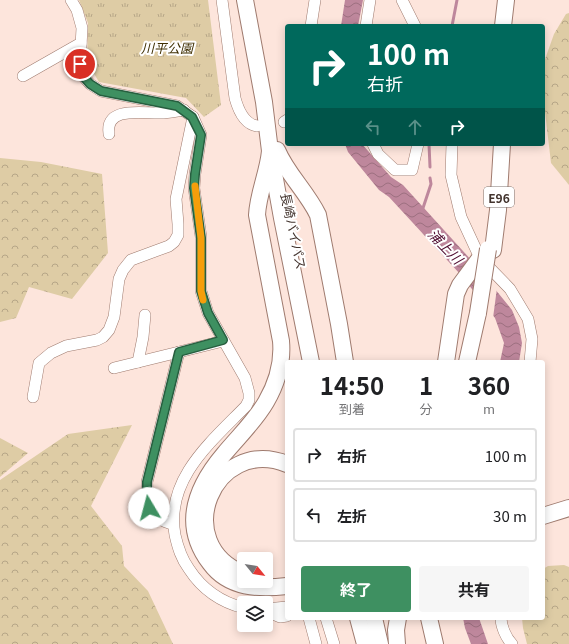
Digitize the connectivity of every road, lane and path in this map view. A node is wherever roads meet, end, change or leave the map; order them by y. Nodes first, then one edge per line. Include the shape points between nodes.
1 (71, 0) edge
2 (222, 0) edge
3 (245, 0) edge
4 (315, 0) edge
5 (370, 0) edge
6 (402, 0) edge
7 (506, 0) edge
8 (514, 0) edge
9 (311, 24) edge
10 (366, 24) edge
11 (414, 24) edge
12 (503, 24) edge
13 (511, 24) edge
14 (81, 43) junction
15 (23, 76) dead end
16 (188, 113) junction
17 (257, 126) dead end
18 (109, 134) dead end
19 (374, 146) edge
20 (418, 146) edge
21 (452, 146) edge
22 (494, 146) edge
23 (502, 146) edge
24 (273, 150) junction
25 (485, 255) junction
26 (481, 313) junction
27 (145, 315) dead end
28 (223, 340) junction
29 (179, 352) junction
30 (311, 360) edge
31 (320, 360) edge
32 (345, 360) edge
33 (446, 360) edge
34 (468, 360) edge
35 (474, 360) edge
36 (530, 360) edge
37 (138, 362) junction
38 (114, 368) dead end
39 (32, 397) dead end
40 (285, 463) edge
41 (569, 501) edge
42 (545, 507) edge
43 (569, 508) edge
44 (545, 515) edge
45 (173, 524) junction
46 (237, 570) edge
47 (285, 578) edge
48 (273, 579) edge
49 (285, 586) edge
50 (237, 606) edge
51 (285, 607) edge
52 (273, 609) edge
53 (273, 614) edge
54 (285, 616) edge
55 (310, 620) edge
56 (327, 620) edge
57 (359, 620) edge
58 (368, 620) edge
59 (374, 620) edge
60 (398, 620) edge
61 (418, 620) edge
62 (429, 620) edge
63 (501, 620) edge
64 (316, 644) edge
65 (334, 644) edge
66 (365, 644) edge
67 (374, 644) edge
68 (380, 644) edge
69 (396, 644) edge
70 (424, 644) edge
71 (435, 644) edge
72 (512, 644) edge

1 - 14 street via 80,20
2 - 17 street via 235,98 246,121 252,126
3 - 24 highway, 長崎バイパス
4 - 9 street
5 - 10 street
6 - 11 street
7 - 12 highway
8 - 13 highway
14 - 15 street
14 - 16 street via 80,64 83,76 90,84 101,91 177,106
16 - 18 street via 119,114 110,123
16 - 28 street via 201,135 194,188 201,238 201,291 208,313
16 - 39 street via 176,199 178,235 169,246 130,260 119,279 114,317 109,330 97,340 66,346 38,363
19 - 20 street via 378,154 395,170 412,170
21 - 25 street via 451,175 461,217
22 - 25 highway, E96
23 - 25 highway, E96 via 498,210
24 - 30 highway, 長崎バイパス
24 - 31 highway, 長崎バイパス via 293,223
24 - 32 highway via 318,215
24 - 49 highway via 257,215 281,341 279,372 272,391 252,423 224,454 202,487 195,506 194,528 200,548 211,565 233,582 251,588
25 - 26 highway, E96
25 - 33 highway via 460,285 456,294
25 - 36 street via 528,319 532,339
26 - 34 highway, E96
26 - 35 highway, E96
27 - 37 street
28 - 29 street
28 - 45 street via 245,378 250,393 249,400 193,464 175,502
29 - 37 street
29 - 45 street via 147,482 149,508 156,518
37 - 38 street
40 - 46 highway via 277,460 256,459 231,468 220,478 208,500 205,512 206,534 223,561
41 - 42 highway
43 - 44 highway
45 - 50 street via 184,562 200,585 210,593
47 - 48 highway
51 - 52 street
53 - 54 street
55 - 64 street
56 - 65 street
57 - 66 highway
58 - 67 highway
59 - 68 highway
60 - 69 highway
61 - 70 highway
62 - 71 highway
63 - 72 street

